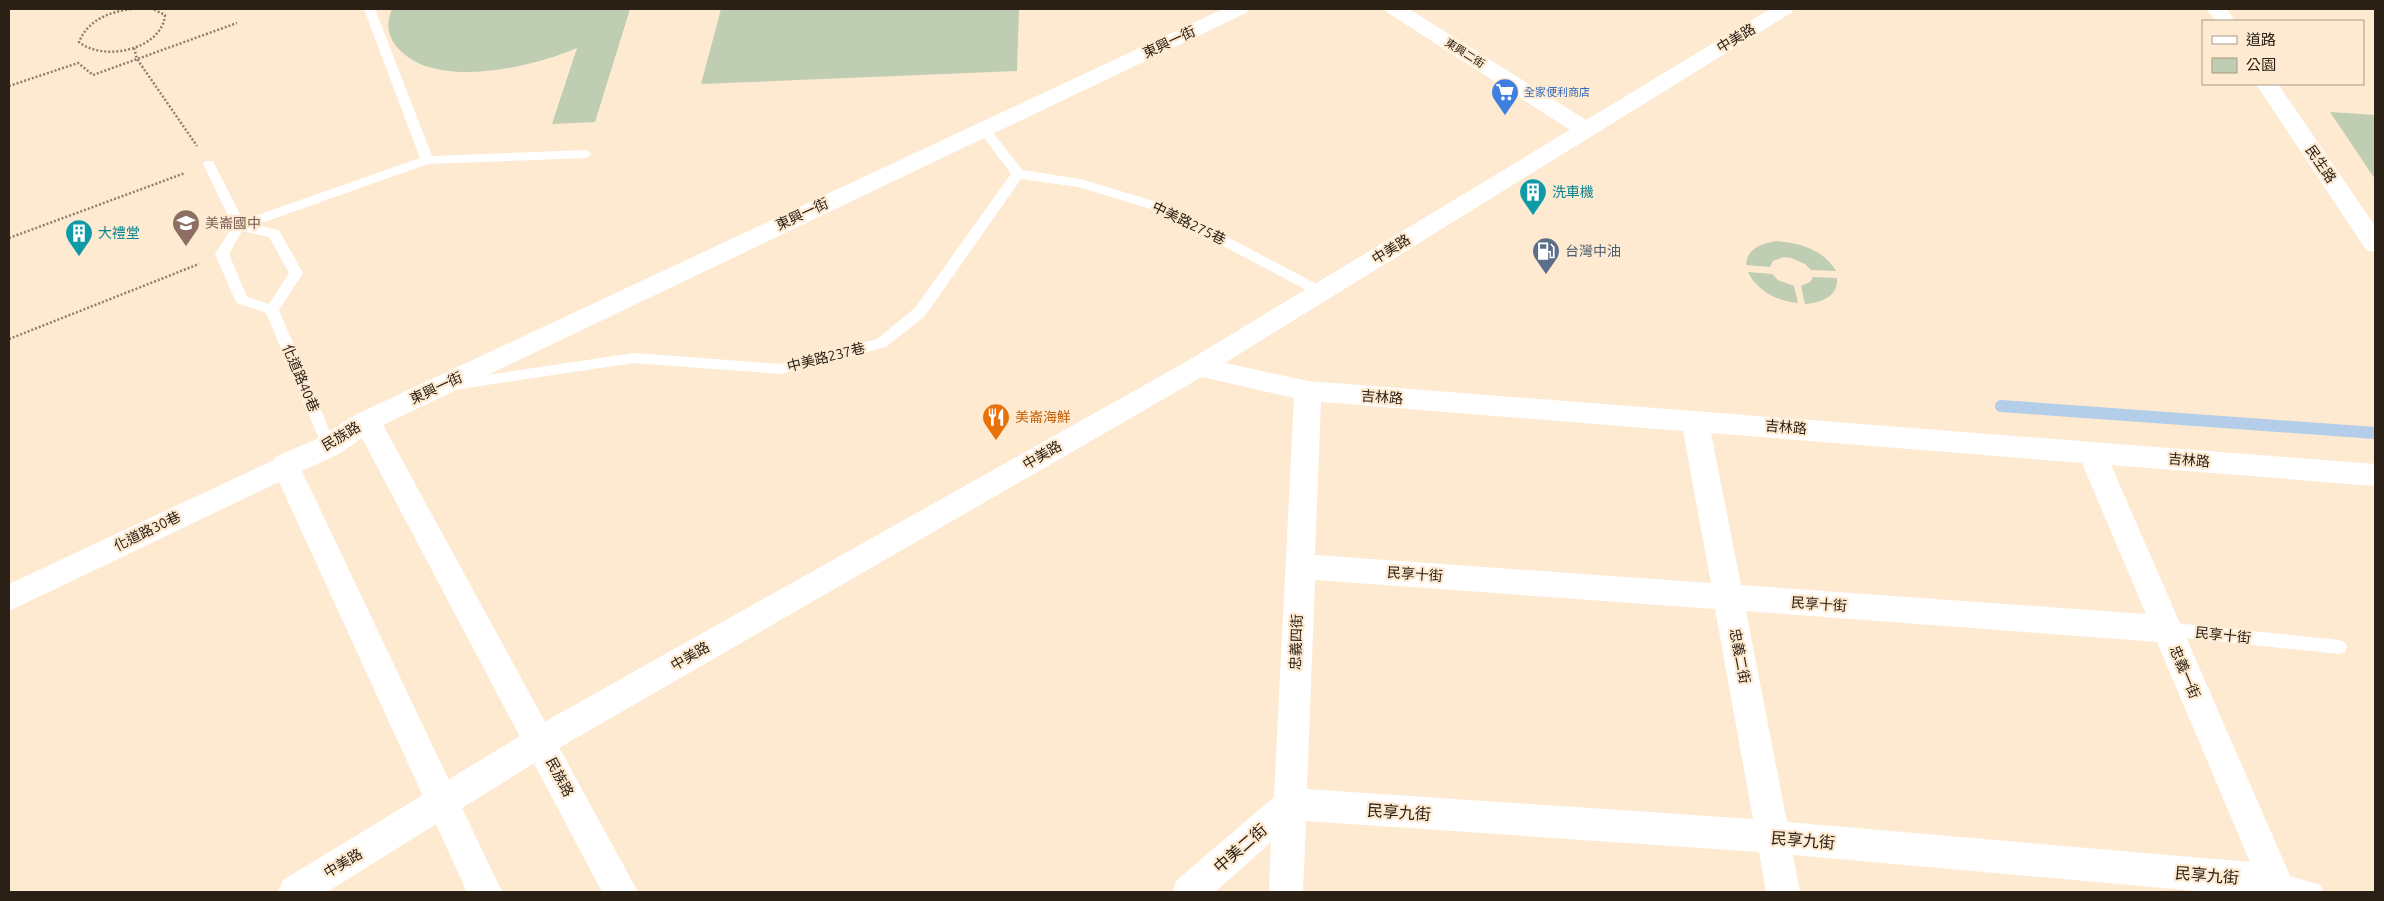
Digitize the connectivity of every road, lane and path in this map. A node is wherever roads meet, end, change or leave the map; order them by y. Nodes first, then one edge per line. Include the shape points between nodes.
1 (110, 9) edge
2 (131, 9) edge
3 (153, 9) edge
4 (369, 9) edge
5 (1239, 9) edge
6 (1395, 9) edge
7 (1784, 9) edge
8 (2217, 9) edge
9 (112, 13) junction
10 (2224, 20) edge
11 (237, 23) dead end
12 (134, 48) junction
13 (137, 59) junction
14 (2268, 85) edge
15 (9, 86) edge
16 (983, 128) junction
17 (1586, 130) junction
18 (586, 154) dead end
19 (427, 160) junction
20 (209, 164) junction
21 (1018, 174) junction
22 (239, 226) junction
23 (9, 238) edge
24 (2375, 244) edge
25 (222, 254) junction
26 (1321, 292) junction
27 (272, 310) junction
28 (9, 339) edge
29 (1198, 367) junction
30 (437, 388) junction
31 (1308, 391) junction
32 (1695, 420) junction
33 (366, 421) junction
34 (329, 446) junction
35 (2091, 452) junction
36 (285, 465) junction
37 (2375, 475) edge
38 (1299, 566) junction
39 (9, 598) edge
40 (1729, 598) junction
41 (2166, 629) junction
42 (2339, 647) dead end
43 (541, 741) junction
44 (443, 803) junction
45 (1290, 804) junction
46 (1773, 837) junction
47 (2277, 887) edge
48 (295, 892) edge
49 (485, 892) edge
50 (621, 892) edge
51 (1189, 892) edge
52 (1286, 892) edge
53 (1783, 892) edge
54 (2314, 892) edge

1 - 9 path
2 - 9 path
3 - 12 path via 165,15 164,28
4 - 19 lane
5 - 16 street, 東興一街
6 - 17 street, 東興二街
7 - 17 street, 中美路
8 - 10 street
9 - 12 path via 88,27 79,42 92,52
11 - 13 path
12 - 13 path
13 - 15 path via 93,75 78,63
13 - 20 path
14 - 24 street, 民生路
16 - 21 lane
16 - 30 street, 東興一街
17 - 26 street, 中美路
18 - 19 lane
19 - 22 lane
20 - 22 lane
20 - 23 path
21 - 26 lane, 中美路275巷 via 1080,182 1162,208
21 - 30 lane, 中美路237巷 via 920,312 881,343 780,369 634,358
22 - 25 lane
22 - 27 lane via 274,233 296,273
25 - 27 lane via 242,300
25 - 28 path
26 - 29 street, 中美路
27 - 34 lane, 化道路40巷
29 - 31 street, 吉林路
29 - 43 street, 中美路
30 - 33 street, 東興一街
31 - 32 street, 吉林路
31 - 38 street, 忠義四街
32 - 35 street, 吉林路
32 - 40 street, 忠義二街
33 - 34 street, 民族路
33 - 43 street, 民族路
34 - 36 street, 民族路
35 - 37 street, 吉林路
35 - 41 street, 忠義一街
36 - 39 street, 化道路30巷
36 - 44 street
38 - 40 street, 民享十街
38 - 45 street, 忠義四街
40 - 41 street, 民享十街
40 - 46 street, 忠義二街
41 - 42 lane, 民享十街
41 - 47 street, 忠義一街
43 - 44 street, 中美路
43 - 50 street, 民族路
44 - 48 street, 中美路
44 - 49 street
45 - 46 street, 民享九街
45 - 51 street, 中美二街
45 - 52 street, 忠義四街
46 - 47 street, 民享九街
46 - 53 street, 忠義二街
47 - 54 lane, 民享九街

